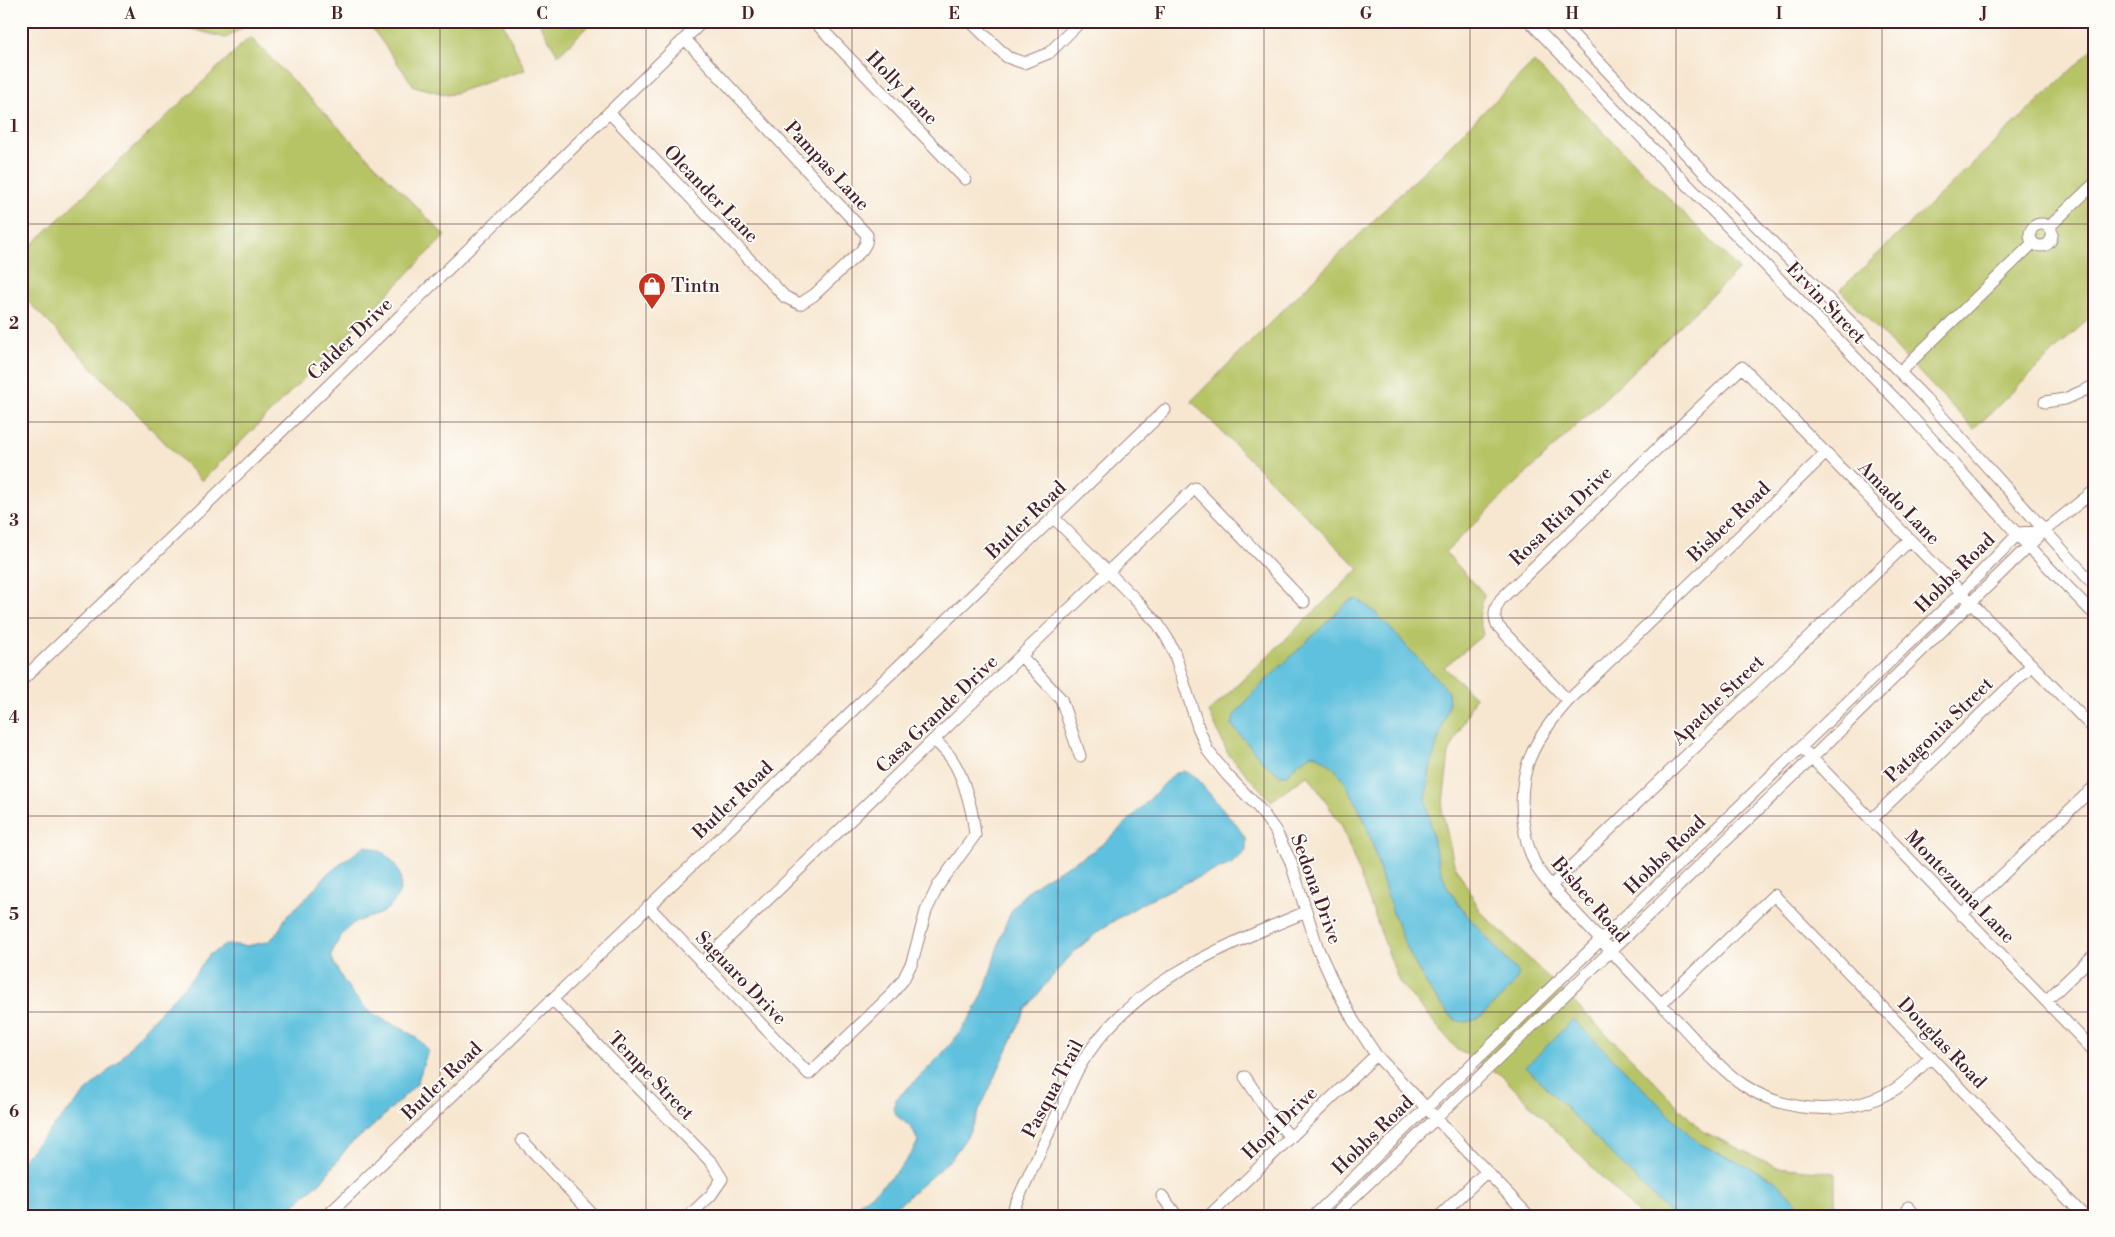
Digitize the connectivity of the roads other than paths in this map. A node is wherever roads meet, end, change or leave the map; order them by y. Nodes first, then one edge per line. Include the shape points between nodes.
1 (703, 21) edge
2 (814, 21) edge
3 (970, 21) edge
4 (1529, 21) edge
5 (1560, 21) edge
6 (1080, 22) edge
7 (685, 39) junction
8 (608, 112) junction
9 (965, 179) dead end
10 (2094, 184) edge
11 (2049, 227) junction
12 (2033, 244) junction
13 (788, 299) joint
14 (1742, 367) joint
15 (1900, 372) junction
16 (2094, 386) edge
17 (2045, 402) dead end
18 (1165, 410) dead end
19 (1826, 453) junction
20 (2094, 492) edge
21 (1053, 517) junction
22 (2044, 531) junction
23 (2019, 534) junction
24 (1910, 540) junction
25 (2030, 547) junction
26 (1108, 573) junction
27 (2094, 585) edge
28 (1962, 592) junction
29 (1971, 601) junction
30 (1304, 602) dead end
31 (2094, 614) edge
32 (1022, 657) junction
33 (2032, 665) junction
34 (21, 681) edge
35 (1568, 701) junction
36 (2094, 729) edge
37 (935, 740) junction
38 (1801, 747) junction
39 (1080, 756) dead end
40 (1812, 758) junction
41 (2094, 787) edge
42 (1871, 820) junction
43 (1551, 886) junction
44 (648, 906) junction
45 (1306, 912) junction
46 (1961, 915) junction
47 (1601, 940) junction
48 (1610, 951) junction
49 (2094, 955) edge
50 (702, 963) junction
51 (552, 998) junction
52 (2046, 1001) junction
53 (1661, 1004) junction
54 (2094, 1050) edge
55 (1376, 1055) junction
56 (1931, 1057) junction
57 (1245, 1077) dead end
58 (1426, 1109) junction
59 (1435, 1119) junction
60 (1290, 1137) junction
61 (522, 1140) dead end
62 (1486, 1172) junction
63 (1162, 1196) dead end
64 (1908, 1207) dead end
65 (327, 1216) edge
66 (594, 1216) edge
67 (689, 1216) edge
68 (1010, 1216) edge
69 (1177, 1216) edge
70 (1209, 1216) edge
71 (1314, 1216) edge
72 (1334, 1216) edge
73 (1440, 1216) edge
74 (1529, 1216) edge
75 (1916, 1216) edge
76 (2084, 1216) edge

1 - 7 street, Calder Drive
2 - 9 street, Holly Lane
3 - 6 street via 1007,57 1024,63 1049,53
4 - 23 street, Ervin Street via 1900,404
5 - 15 street, Ervin Street
7 - 8 street, Calder Drive
7 - 13 street, Pampas Lane via 867,235 862,250 814,296 800,304
8 - 13 street, Oleander Lane
8 - 34 street, Calder Drive via 224,488
10 - 11 street
11 - 12 street via 2052,235 2047,244 2040,247
11 - 12 street via 2040,224 2033,227 2029,233
12 - 15 street
14 - 19 street, Amado Lane
14 - 35 street, Rosa Rita Drive via 1495,608 1497,625
15 - 22 street, Ervin Street
16 - 17 street via 2064,399
18 - 21 street, Butler Road
19 - 24 street, Amado Lane
19 - 35 street, Bisbee Road
20 - 22 street, Hobbs Road
21 - 26 street, Sedona Drive
21 - 44 street, Butler Road
22 - 23 street, Hobbs Road
22 - 25 street, Hobbs Road
22 - 27 street, Ervin Street
23 - 25 street, Ervin Street
23 - 28 street, Hobbs Road
24 - 28 street, Amado Lane
24 - 43 street, Apache Street
25 - 29 street, Hobbs Road
25 - 31 street, Ervin Street
26 - 30 street, Casa Grande Drive via 1195,488
26 - 32 street, Casa Grande Drive
26 - 45 street, Sedona Drive via 1140,604 1167,638 1208,751 1275,830 1290,860
28 - 29 street, Amado Lane
28 - 38 street, Hobbs Road
29 - 33 street, Amado Lane
29 - 40 street, Hobbs Road
32 - 37 street, Casa Grande Drive
32 - 39 street via 1061,699
33 - 36 street, Amado Lane
33 - 42 street, Patagonia Street
35 - 43 street, Bisbee Road via 1548,724 1532,753 1521,799 1533,858
37 - 50 street, Casa Grande Drive
37 - 50 street, Saguaro Drive via 957,769 974,819 975,835 934,894 903,980 809,1074
38 - 40 street, Montezuma Lane
38 - 47 street, Hobbs Road
40 - 42 street, Montezuma Lane
40 - 48 street, Hobbs Road
41 - 46 street
42 - 46 street, Montezuma Lane
43 - 47 street, Bisbee Road
44 - 50 street, Saguaro Drive
44 - 51 street, Butler Road
45 - 55 street, Sedona Drive via 1332,980
45 - 68 street, Pasqua Trail via 1185,966 1127,1008 1096,1042 1077,1071
46 - 52 street, Montezuma Lane
47 - 48 street, Bisbee Road
47 - 58 street, Hobbs Road
48 - 53 street, Bisbee Road
48 - 59 street, Hobbs Road
49 - 52 street
51 - 65 street, Butler Road
51 - 67 street, Tempe Street via 712,1163 722,1180
52 - 54 street, Montezuma Lane
53 - 56 street, Bisbee Road via 1746,1087 1799,1106 1838,1108 1878,1098 1897,1087
53 - 56 street, Douglas Road via 1774,895
55 - 58 street, Sedona Drive
55 - 60 street, Hopi Drive
56 - 76 street, Douglas Road
57 - 60 street
58 - 59 street, Sedona Drive
58 - 71 street, Hobbs Road
59 - 62 street, Sedona Drive
59 - 72 street, Hobbs Road
60 - 70 street, Hopi Drive
61 - 66 street
62 - 73 street
62 - 74 street, Sedona Drive
63 - 69 street
64 - 75 street

